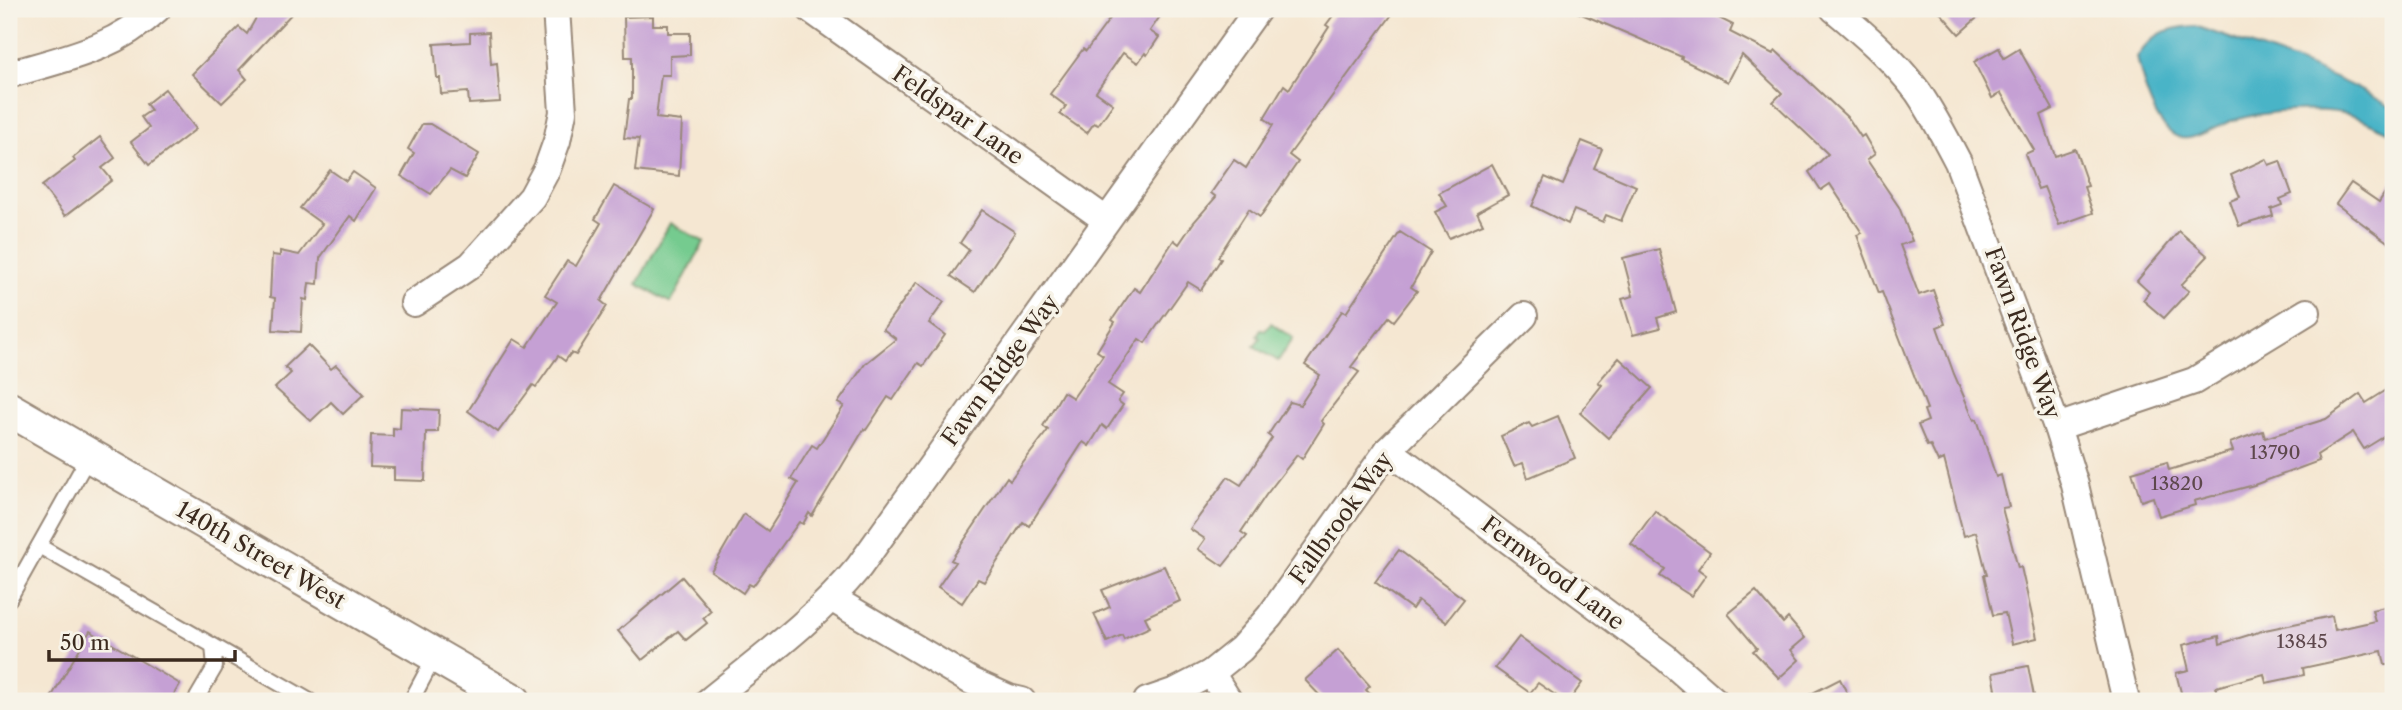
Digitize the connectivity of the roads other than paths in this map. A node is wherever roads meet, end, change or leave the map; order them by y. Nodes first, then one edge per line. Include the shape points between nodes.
1 (157, 9) edge
2 (556, 9) edge
3 (810, 9) edge
4 (1258, 9) edge
5 (1834, 9) edge
6 (11, 74) dead end
7 (1107, 220) junction
8 (414, 303) dead end
9 (2307, 312) dead end
10 (1524, 316) dead end
11 (9, 409) edge
12 (2057, 427) junction
13 (1388, 450) junction
14 (89, 456) junction
15 (39, 546) junction
16 (9, 599) edge
17 (832, 599) junction
18 (213, 646) junction
19 (435, 656) junction
20 (1211, 673) junction
21 (195, 701) edge
22 (310, 701) edge
23 (411, 701) edge
24 (514, 701) edge
25 (709, 701) edge
26 (1022, 701) edge
27 (1147, 701) edge
28 (1228, 701) edge
29 (1714, 701) edge
30 (2126, 701) edge

1 - 6 street via 102,47
2 - 8 street via 563,111 547,169 532,197 471,265
3 - 7 street, Feldspar Lane
4 - 7 street, Fawn Ridge Way
5 - 12 street, Fawn Ridge Way via 1888,58 1937,123 1972,197
7 - 17 street, Fawn Ridge Way
9 - 12 street via 2194,381
10 - 13 street, Fallbrook Way
11 - 14 street, 140th Street West
12 - 30 street, Fawn Ridge Way via 2087,531
13 - 20 street, Fallbrook Way via 1270,616 1241,649
13 - 29 street, Fernwood Lane via 1665,657
14 - 15 lane
14 - 19 street, 140th Street West
15 - 16 lane
15 - 18 lane
17 - 25 street, Fawn Ridge Way
17 - 26 street via 971,681
18 - 21 lane via 215,667
18 - 22 lane
19 - 23 lane
19 - 24 street, 140th Street West
20 - 27 street, Fallbrook Way
20 - 28 street

